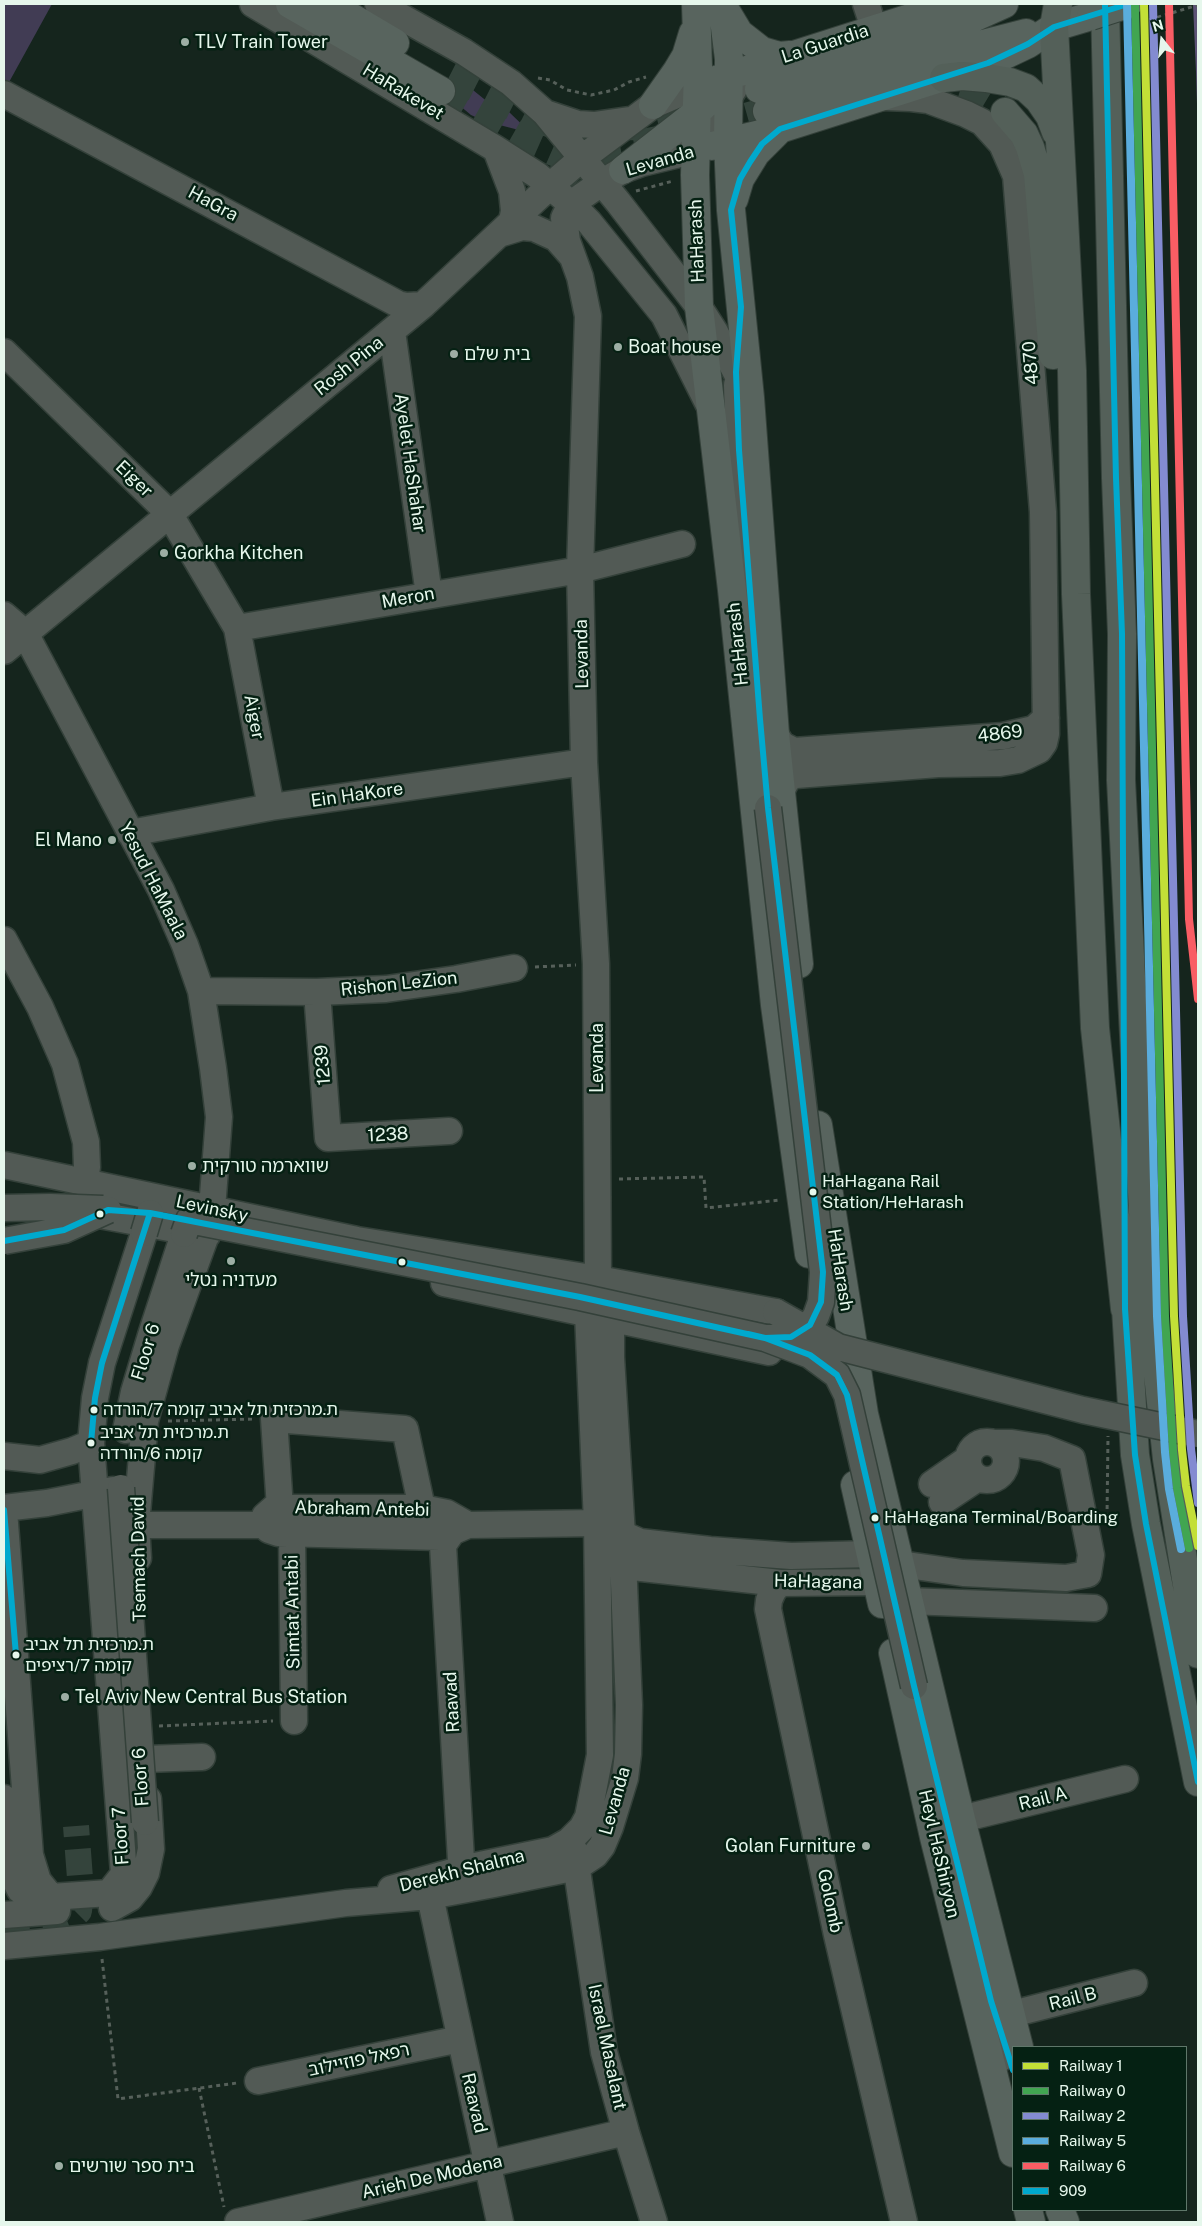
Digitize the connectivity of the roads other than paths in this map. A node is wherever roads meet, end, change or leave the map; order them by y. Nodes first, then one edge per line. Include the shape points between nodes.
1 (253, 4) edge
2 (290, 4) edge
3 (329, 4) edge
4 (378, 4) edge
5 (722, 4) edge
6 (954, 4) edge
7 (1004, 4) edge
8 (1098, 10) edge
9 (696, 12) edge
10 (1059, 12) edge
11 (1130, 14) edge
12 (870, 16) edge
13 (791, 55) junction
14 (944, 78) junction
15 (687, 79) junction
16 (4, 94) edge
17 (752, 95) junction
18 (882, 97) junction
19 (643, 112) junction
20 (1005, 112) tunnel mouth
21 (545, 113) junction
22 (696, 113) junction
23 (728, 142) junction
24 (496, 149) junction
25 (1060, 150) junction
26 (581, 159) junction
27 (695, 163) junction
28 (614, 185) junction
29 (550, 186) junction
30 (571, 204) junction
31 (731, 210) junction
32 (506, 228) junction
33 (572, 256) junction
34 (424, 304) junction
35 (699, 307) junction
36 (741, 307) junction
37 (392, 331) junction
38 (4, 352) edge
39 (736, 372) junction
40 (750, 398) junction
41 (710, 406) junction
42 (169, 514) junction
43 (682, 544) dead end
44 (580, 570) junction
45 (429, 594) junction
46 (1076, 594) junction
47 (4, 615) edge
48 (237, 628) junction
49 (25, 633) junction
50 (4, 650) edge
51 (1046, 718) junction
52 (768, 726) junction
53 (584, 762) junction
54 (1121, 780) junction
55 (775, 800) junction
56 (271, 807) junction
57 (130, 833) junction
58 (4, 940) edge
59 (514, 968) road end
60 (201, 991) junction
61 (317, 992) junction
62 (449, 1132) dead end
63 (328, 1138) joint
64 (4, 1165) edge
65 (85, 1183) junction
66 (4, 1197) edge
67 (4, 1208) edge
68 (108, 1210) junction
69 (202, 1221) junction
70 (147, 1223) junction
71 (4, 1241) edge
72 (598, 1279) junction
73 (1125, 1309) junction
74 (599, 1316) junction
75 (648, 1327) junction
76 (767, 1345) junction
77 (611, 1357) junction
78 (1198, 1434) edge
79 (91, 1443) junction
80 (1198, 1449) edge
81 (4, 1456) edge
82 (121, 1488) junction
83 (937, 1493) dead end
84 (422, 1508) junction
85 (4, 1509) edge
86 (272, 1516) junction
87 (320, 1521) dead end
88 (597, 1523) junction
89 (136, 1524) junction
90 (459, 1530) junction
91 (292, 1534) junction
92 (622, 1535) junction
93 (870, 1554) junction
94 (900, 1564) junction
95 (623, 1566) junction
96 (665, 1572) junction
97 (877, 1582) junction
98 (780, 1583) junction
99 (908, 1601) junction
100 (1094, 1608) dead end
101 (625, 1614) junction
102 (1198, 1654) edge
103 (294, 1720) road end
104 (202, 1758) dead end
105 (146, 1759) junction
106 (1125, 1779) dead end
107 (1198, 1782) edge
108 (4, 1798) edge
109 (961, 1819) junction
110 (576, 1834) junction
111 (470, 1867) junction
112 (577, 1867) junction
113 (430, 1896) junction
114 (346, 1903) junction
115 (112, 1908) junction
116 (4, 1915) edge
117 (201, 1924) junction
118 (4, 1946) edge
119 (1134, 1983) dead end
120 (1001, 2008) junction
121 (460, 2039) junction
122 (1019, 2046) edge
123 (1012, 2065) edge
124 (258, 2080) road end
125 (1012, 2114) edge
126 (626, 2132) junction
127 (1012, 2149) edge
128 (487, 2165) junction
129 (231, 2217) edge
130 (500, 2222) edge
131 (654, 2222) edge
132 (904, 2222) edge

1 - 24 street, HaRakevet
2 - 3 main road via 446,83
4 - 21 street via 464,52 511,83
5 - 13 main road via 736,28 754,46 770,55
5 - 17 main road, HaHarash
6 - 12 main road, La Guardia
7 - 17 main road via 971,19
8 - 10 highway
8 - 11 main road, bridge
8 - 54 highway via 1122,634
9 - 15 main road, HaHarash
10 - 14 main road, La Guardia via 1011,54
10 - 17 main road via 1011,36 971,47
10 - 25 highway
12 - 13 main road, La Guardia
13 - 17 main road, La Guardia
14 - 18 main road, La Guardia
14 - 25 highway via 986,78 1026,88 1050,116
15 - 17 main road, La Guardia
15 - 19 main road
15 - 22 main road, HaHarash
16 - 34 street, HaGra via 398,304
17 - 18 main road, La Guardia
17 - 22 main road
17 - 23 main road, La Guardia
17 - 23 main road, HaHarash
17 - 27 street
17 - 31 main road via 762,144 740,179
18 - 51 street, 4870 via 911,98 944,105 982,122 1002,144 1016,176 1043,512
19 - 21 street via 594,125 578,124
19 - 26 street, Rosh Pina
20 - 46 highway via 1024,134 1038,174 1060,446
21 - 26 street
22 - 27 main road, HaHarash
22 - 28 main road
23 - 27 main road, Levanda
23 - 31 main road, HaHarash
24 - 29 street, HaRakevet
24 - 32 street via 512,191 514,211
25 - 46 highway via 1072,371
26 - 28 street
26 - 29 street, Rosh Pina
27 - 28 street, Levanda via 642,163
27 - 35 main road, HaHarash
28 - 30 street, Levanda
28 - 35 street
29 - 30 street, HaRakevet
29 - 32 street, Rosh Pina
30 - 33 street, Levanda via 564,218 564,228
30 - 41 street, HaRakevet via 664,315
31 - 36 main road, HaHarash
32 - 33 street via 534,228 556,238
32 - 34 street, Rosh Pina
33 - 44 street, Levanda via 588,316
34 - 37 street, Rosh Pina
35 - 39 street
35 - 41 main road, HaHarash
36 - 39 street
36 - 40 main road, HaHarash
37 - 42 street, Rosh Pina
37 - 45 street, Ayelet HaShahar
38 - 42 street, Eiger
39 - 40 street
39 - 52 street via 739,450
40 - 52 main road, HaHarash
41 - 52 street, HaRakevet via 725,451 731,484
41 - 93 main road, HaHarash via 775,1004 800,1197 815,1296
42 - 48 street, Eiger
42 - 49 street, Rosh Pina
43 - 44 street, Meron
44 - 45 street, Meron
44 - 53 street, Levanda
45 - 48 street, Meron
46 - 73 highway via 1095,1028
47 - 49 street, Yesud HaMaala
48 - 56 street, Aiger
49 - 50 street, Rosh Pina
49 - 57 street, Yesud HaMaala
51 - 52 street, 4869 via 1034,729 1003,736 794,751 787,750
51 - 55 street, 4869 via 1044,743 1039,750 1018,760 796,775 788,778
52 - 55 main road, HaHarash
53 - 56 street, Ein HaKore
53 - 72 street, Levanda via 596,964
54 - 73 highway
54 - 102 highway via 1145,1251 1167,1458
55 - 76 street, bridge via 823,1272 821,1302 810,1325 791,1337
55 - 94 main road, HaHarash via 809,1064 858,1382
56 - 57 street, Ein HaKore
57 - 60 street, Yesud HaMaala via 161,890
58 - 65 street via 40,1007 65,1064 86,1142
59 - 61 street, Rishon LeZion via 386,989
60 - 61 street, Rishon LeZion
60 - 69 street, Yesud HaMaala via 219,1117
61 - 63 street, 1239
62 - 63 street, 1238
64 - 65 street, Levinsky
65 - 69 street, Levinsky
66 - 69 street, Levinsky
67 - 68 street, bridge
68 - 70 street
68 - 71 street, bridge via 64,1230
69 - 70 street
69 - 72 street, Levinsky via 357,1240
69 - 74 street, Levinsky
69 - 76 street, bridge via 580,1297
69 - 82 street, Floor 6, bridge via 152,1332 127,1427
69 - 89 street, Tsemach David via 145,1421
70 - 79 street, Floor 7 via 102,1363
72 - 74 street, Levanda via 608,1299
72 - 78 street, bridge via 776,1312 838,1347 1083,1410
73 - 107 highway via 1135,1455
74 - 75 street
74 - 77 street, Levanda
74 - 88 street, Levanda
75 - 76 street
75 - 77 street via 638,1328 625,1336
76 - 80 street, bridge via 1108,1430
76 - 120 street, bridge via 810,1355 843,1384 847,1395 914,1686
77 - 92 street, Levanda
79 - 81 street via 40,1460
79 - 85 street, Floor 7 via 124,1874 108,1894 51,1897 38,1881 30,1855
82 - 85 street
82 - 108 street, Floor 6, bridge via 144,1822 128,1883 108,1898 53,1903 32,1898 20,1890 9,1868
83 - 94 street via 973,1469 970,1452 980,1443 1001,1450 1012,1443 1044,1448 1072,1459 1092,1555 1088,1574 1056,1578 963,1573
84 - 86 street, Abraham Antebi
84 - 86 street via 405,1429 274,1419
84 - 90 street, Abraham Antebi via 447,1513
86 - 89 street, Abraham Antebi
86 - 91 street, Abraham Antebi via 269,1530
87 - 90 street
88 - 90 street, Abraham Antebi
88 - 92 street, HaHagana
88 - 95 street via 611,1556
88 - 110 street, Levanda via 600,1755 588,1818
89 - 105 street, Tsemach David
90 - 91 street, Abraham Antebi via 440,1537
90 - 111 street, Raavad via 443,1545 461,1860
91 - 103 street, Simtat Antabi
92 - 93 street, HaHagana via 640,1542 791,1556
92 - 95 street, Levanda
93 - 94 street, HaHagana
93 - 97 main road, Heyl HaShiryon
94 - 97 street, HaHagana
94 - 99 main road, Heyl HaShiryon
95 - 96 street, HaHagana
95 - 101 street, Levanda
96 - 98 street, HaHagana
96 - 101 street via 654,1574 640,1586 630,1599
97 - 98 street, HaHagana
97 - 127 main road, Heyl HaShiryon via 934,1837
98 - 132 street, Golomb via 769,1600 768,1609 835,1925
99 - 100 street
99 - 109 main road, Heyl HaShiryon
101 - 112 street, Levanda via 629,1704 625,1778 602,1846 590,1860
104 - 105 street
105 - 115 street, Tsemach David via 151,1849 146,1873 130,1898
106 - 109 street, Rail A
109 - 120 main road, Heyl HaShiryon
110 - 111 street, Derekh Shalma via 553,1850
110 - 112 street, Levanda via 573,1846
111 - 114 street, Derekh Shalma
112 - 113 street, Derekh Shalma
112 - 126 street, Israel Masalant via 604,2052
113 - 114 street, Derekh Shalma
113 - 121 street, Raavad
114 - 117 street, Derekh Shalma
115 - 116 street, Derekh Shalma
115 - 117 street, Derekh Shalma via 133,1909
117 - 118 street, Derekh Shalma
119 - 120 street, Rail B
120 - 122 main road, Heyl HaShiryon
120 - 123 street
120 - 125 street
121 - 124 street, רפאל פוזיילוב
121 - 128 street, Raavad
126 - 128 street, Arieh De Modena
126 - 131 street, Israel Masalant
128 - 129 street, Arieh De Modena
128 - 130 street, Raavad

